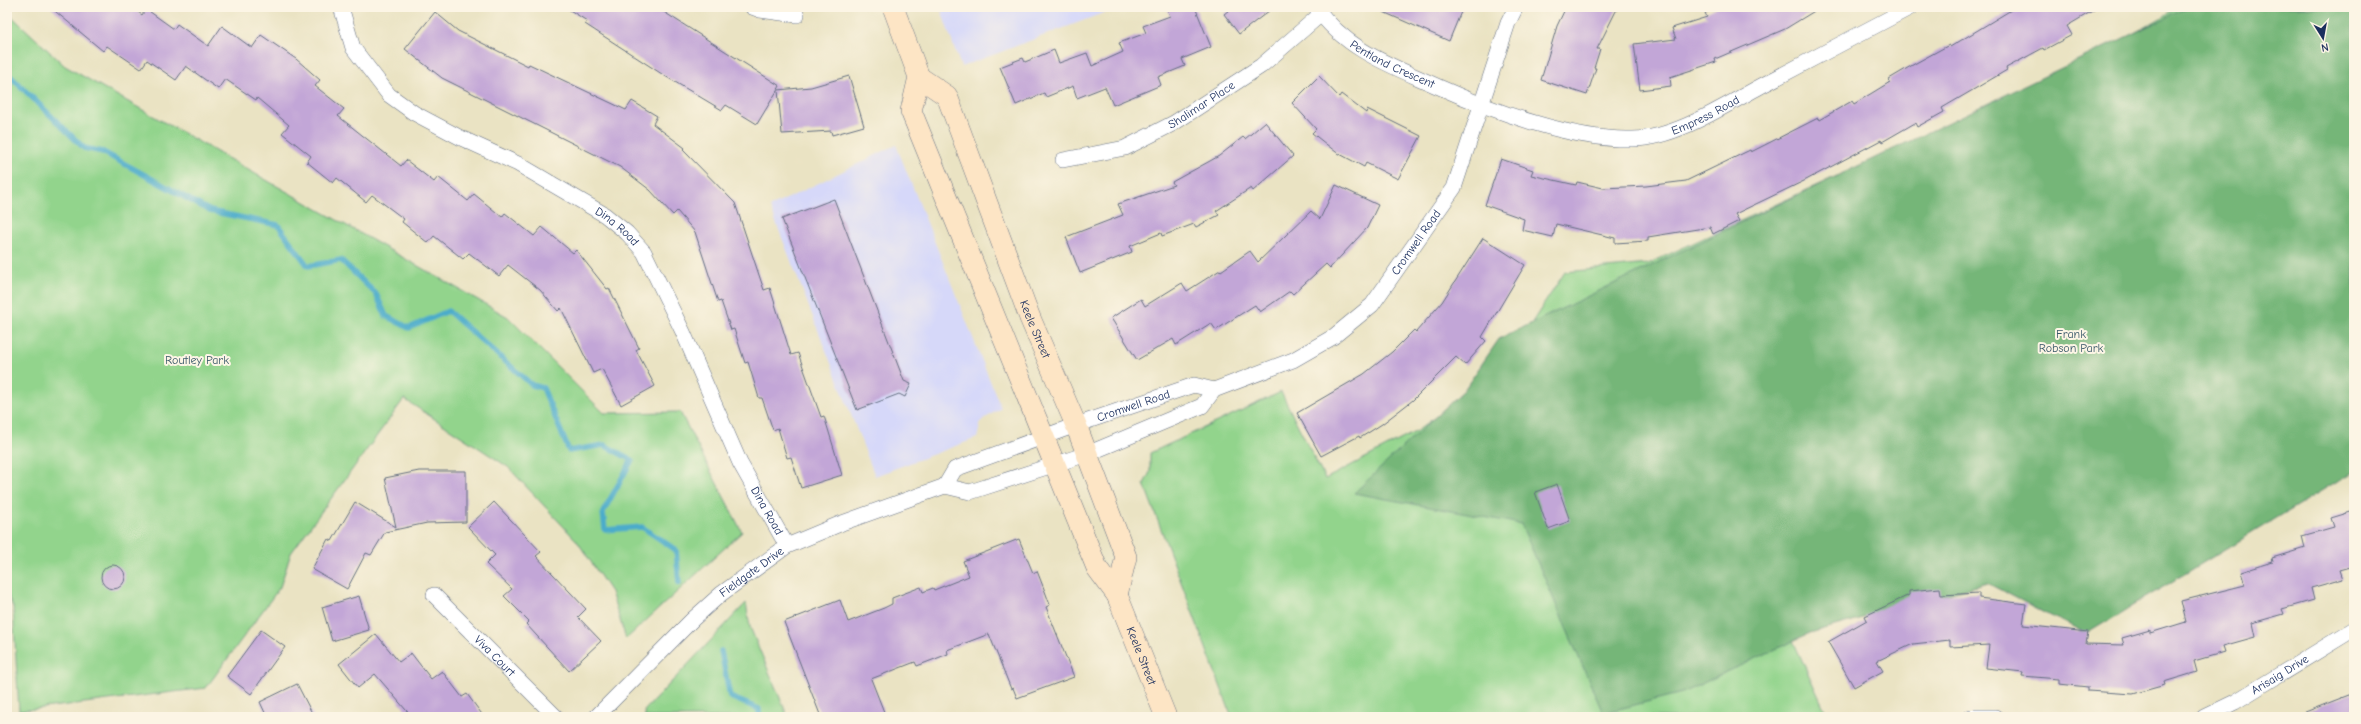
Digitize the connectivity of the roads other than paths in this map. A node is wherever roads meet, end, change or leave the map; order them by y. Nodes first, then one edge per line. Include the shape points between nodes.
1 (341, 7) edge
2 (752, 7) edge
3 (893, 7) edge
4 (1516, 7) edge
5 (1911, 7) edge
6 (1318, 11) edge
7 (797, 15) dead end
8 (919, 77) junction
9 (1481, 105) junction
10 (1064, 160) dead end
11 (1214, 390) junction
12 (1076, 425) junction
13 (1043, 436) junction
14 (1087, 454) junction
15 (1055, 465) junction
16 (945, 486) junction
17 (788, 546) junction
18 (1117, 595) junction
19 (434, 596) dead end
20 (2354, 629) edge
21 (556, 717) edge
22 (596, 717) edge
23 (1166, 717) edge
24 (1971, 717) edge
25 (1995, 717) edge
26 (2204, 717) edge

1 - 17 street, Dina Road via 353,48 389,95 460,138 518,164 604,215 627,233 644,252 683,332 740,463
2 - 7 street
3 - 8 main road
4 - 9 street, Cromwell Road
5 - 9 street, Empress Road via 1697,120 1658,135 1634,140 1587,137
6 - 9 street, Pentland Crescent via 1351,45 1388,66
6 - 10 street, Shalimar Place via 1261,66 1174,123 1125,148
8 - 12 main road, Keele Street via 947,96 1030,318
8 - 13 main road, Keele Street via 911,111
9 - 11 street, Cromwell Road via 1454,188 1372,305 1333,336 1293,360
11 - 12 street, Cromwell Road via 1194,385
11 - 14 street, Cromwell Road via 1202,406
12 - 13 street
12 - 14 main road, Keele Street
13 - 15 main road, Keele Street
13 - 16 street via 955,469
14 - 15 street
14 - 18 main road, Keele Street via 1126,557
15 - 16 street via 970,492
15 - 18 main road, Keele Street via 1097,568
16 - 17 street, Fieldgate Drive via 842,523
17 - 22 street, Fieldgate Drive via 715,599
18 - 23 main road, Keele Street
19 - 21 street, Viva Court
20 - 26 street, Arisaig Drive via 2235,702
24 - 25 street

